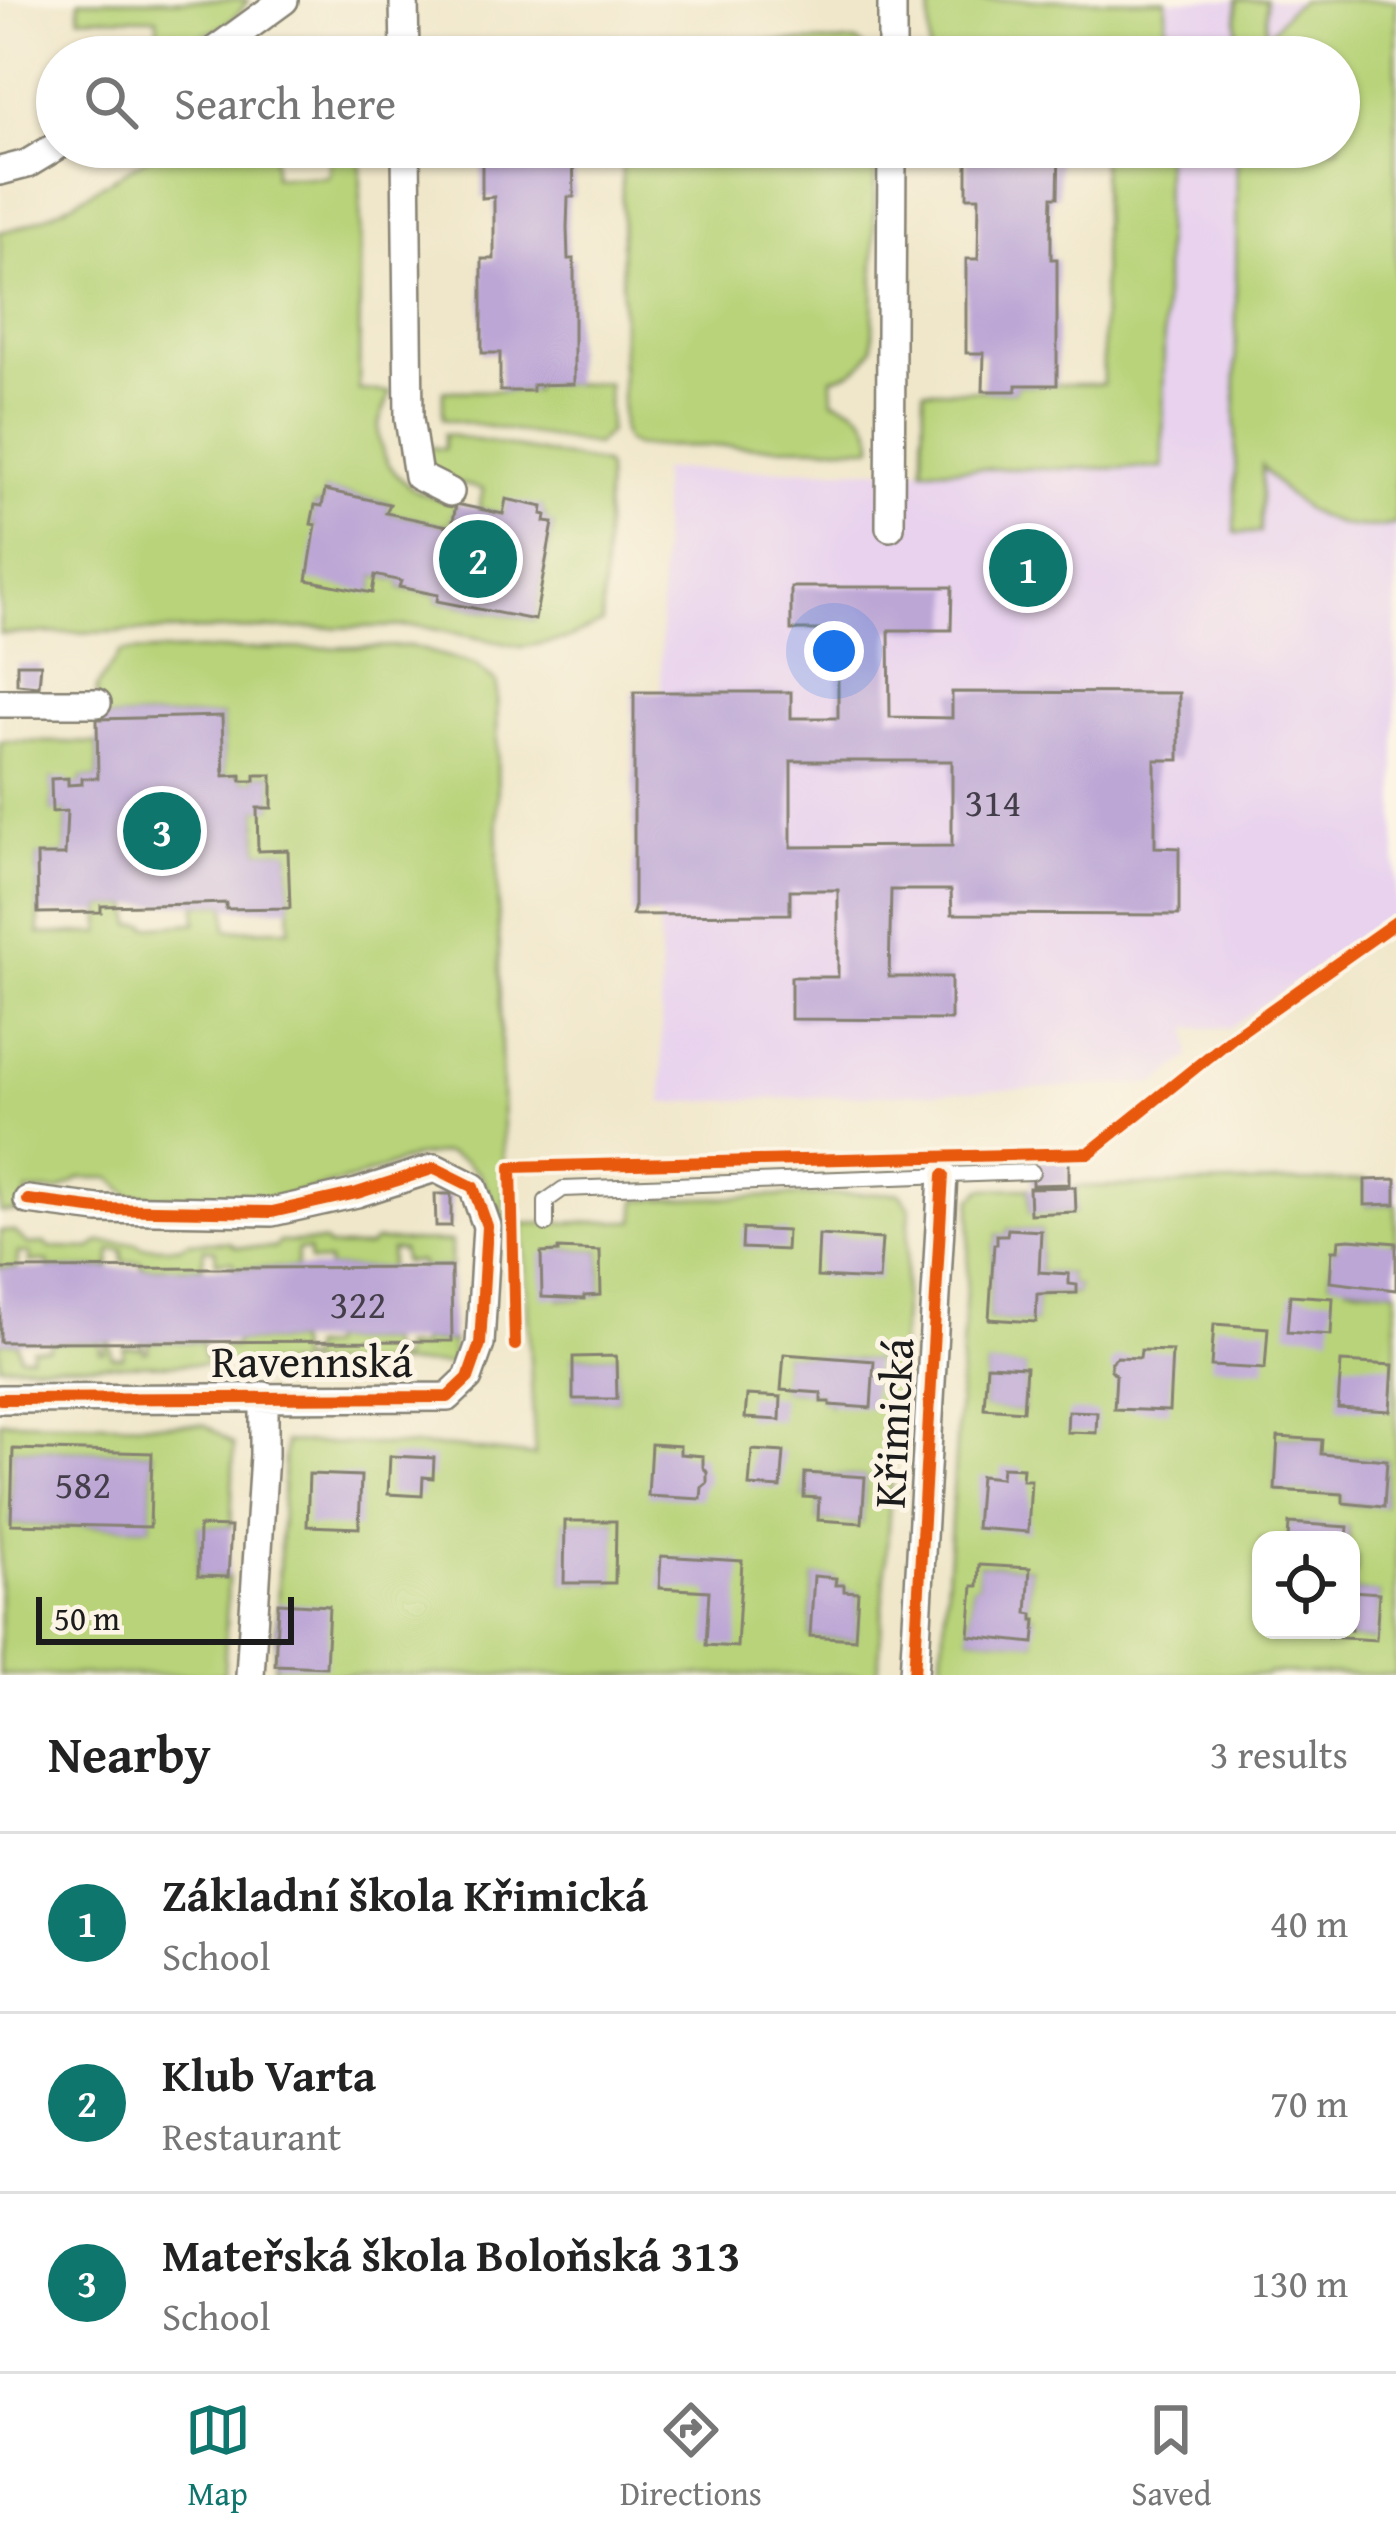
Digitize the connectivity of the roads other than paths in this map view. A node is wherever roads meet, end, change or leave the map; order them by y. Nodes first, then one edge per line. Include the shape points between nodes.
1 (284, 0) edge
2 (404, 0) edge
3 (892, 0) edge
4 (235, 36) edge
5 (405, 36) edge
6 (892, 36) edge
7 (36, 159) edge
8 (406, 168) edge
9 (892, 168) edge
10 (0, 171) edge
11 (450, 492) dead end
12 (890, 527) dead end
13 (0, 703) edge
14 (97, 703) dead end
15 (1032, 1172) dead end
16 (943, 1175) junction
17 (28, 1200) dead end
18 (546, 1224) dead end
19 (264, 1396) junction
20 (0, 1399) edge
21 (250, 1675) edge
22 (914, 1675) edge

1 - 4 street
2 - 5 street
3 - 6 street
7 - 10 street
8 - 11 street via 409,418 418,476
9 - 12 street
13 - 14 street
15 - 16 lane
16 - 18 lane via 563,1189 546,1201
16 - 22 street, Křimická
17 - 19 street, Ravennská via 272,1212 435,1168 472,1187 487,1226 480,1344 468,1378 448,1397
19 - 20 street, Ravennská
19 - 21 street

